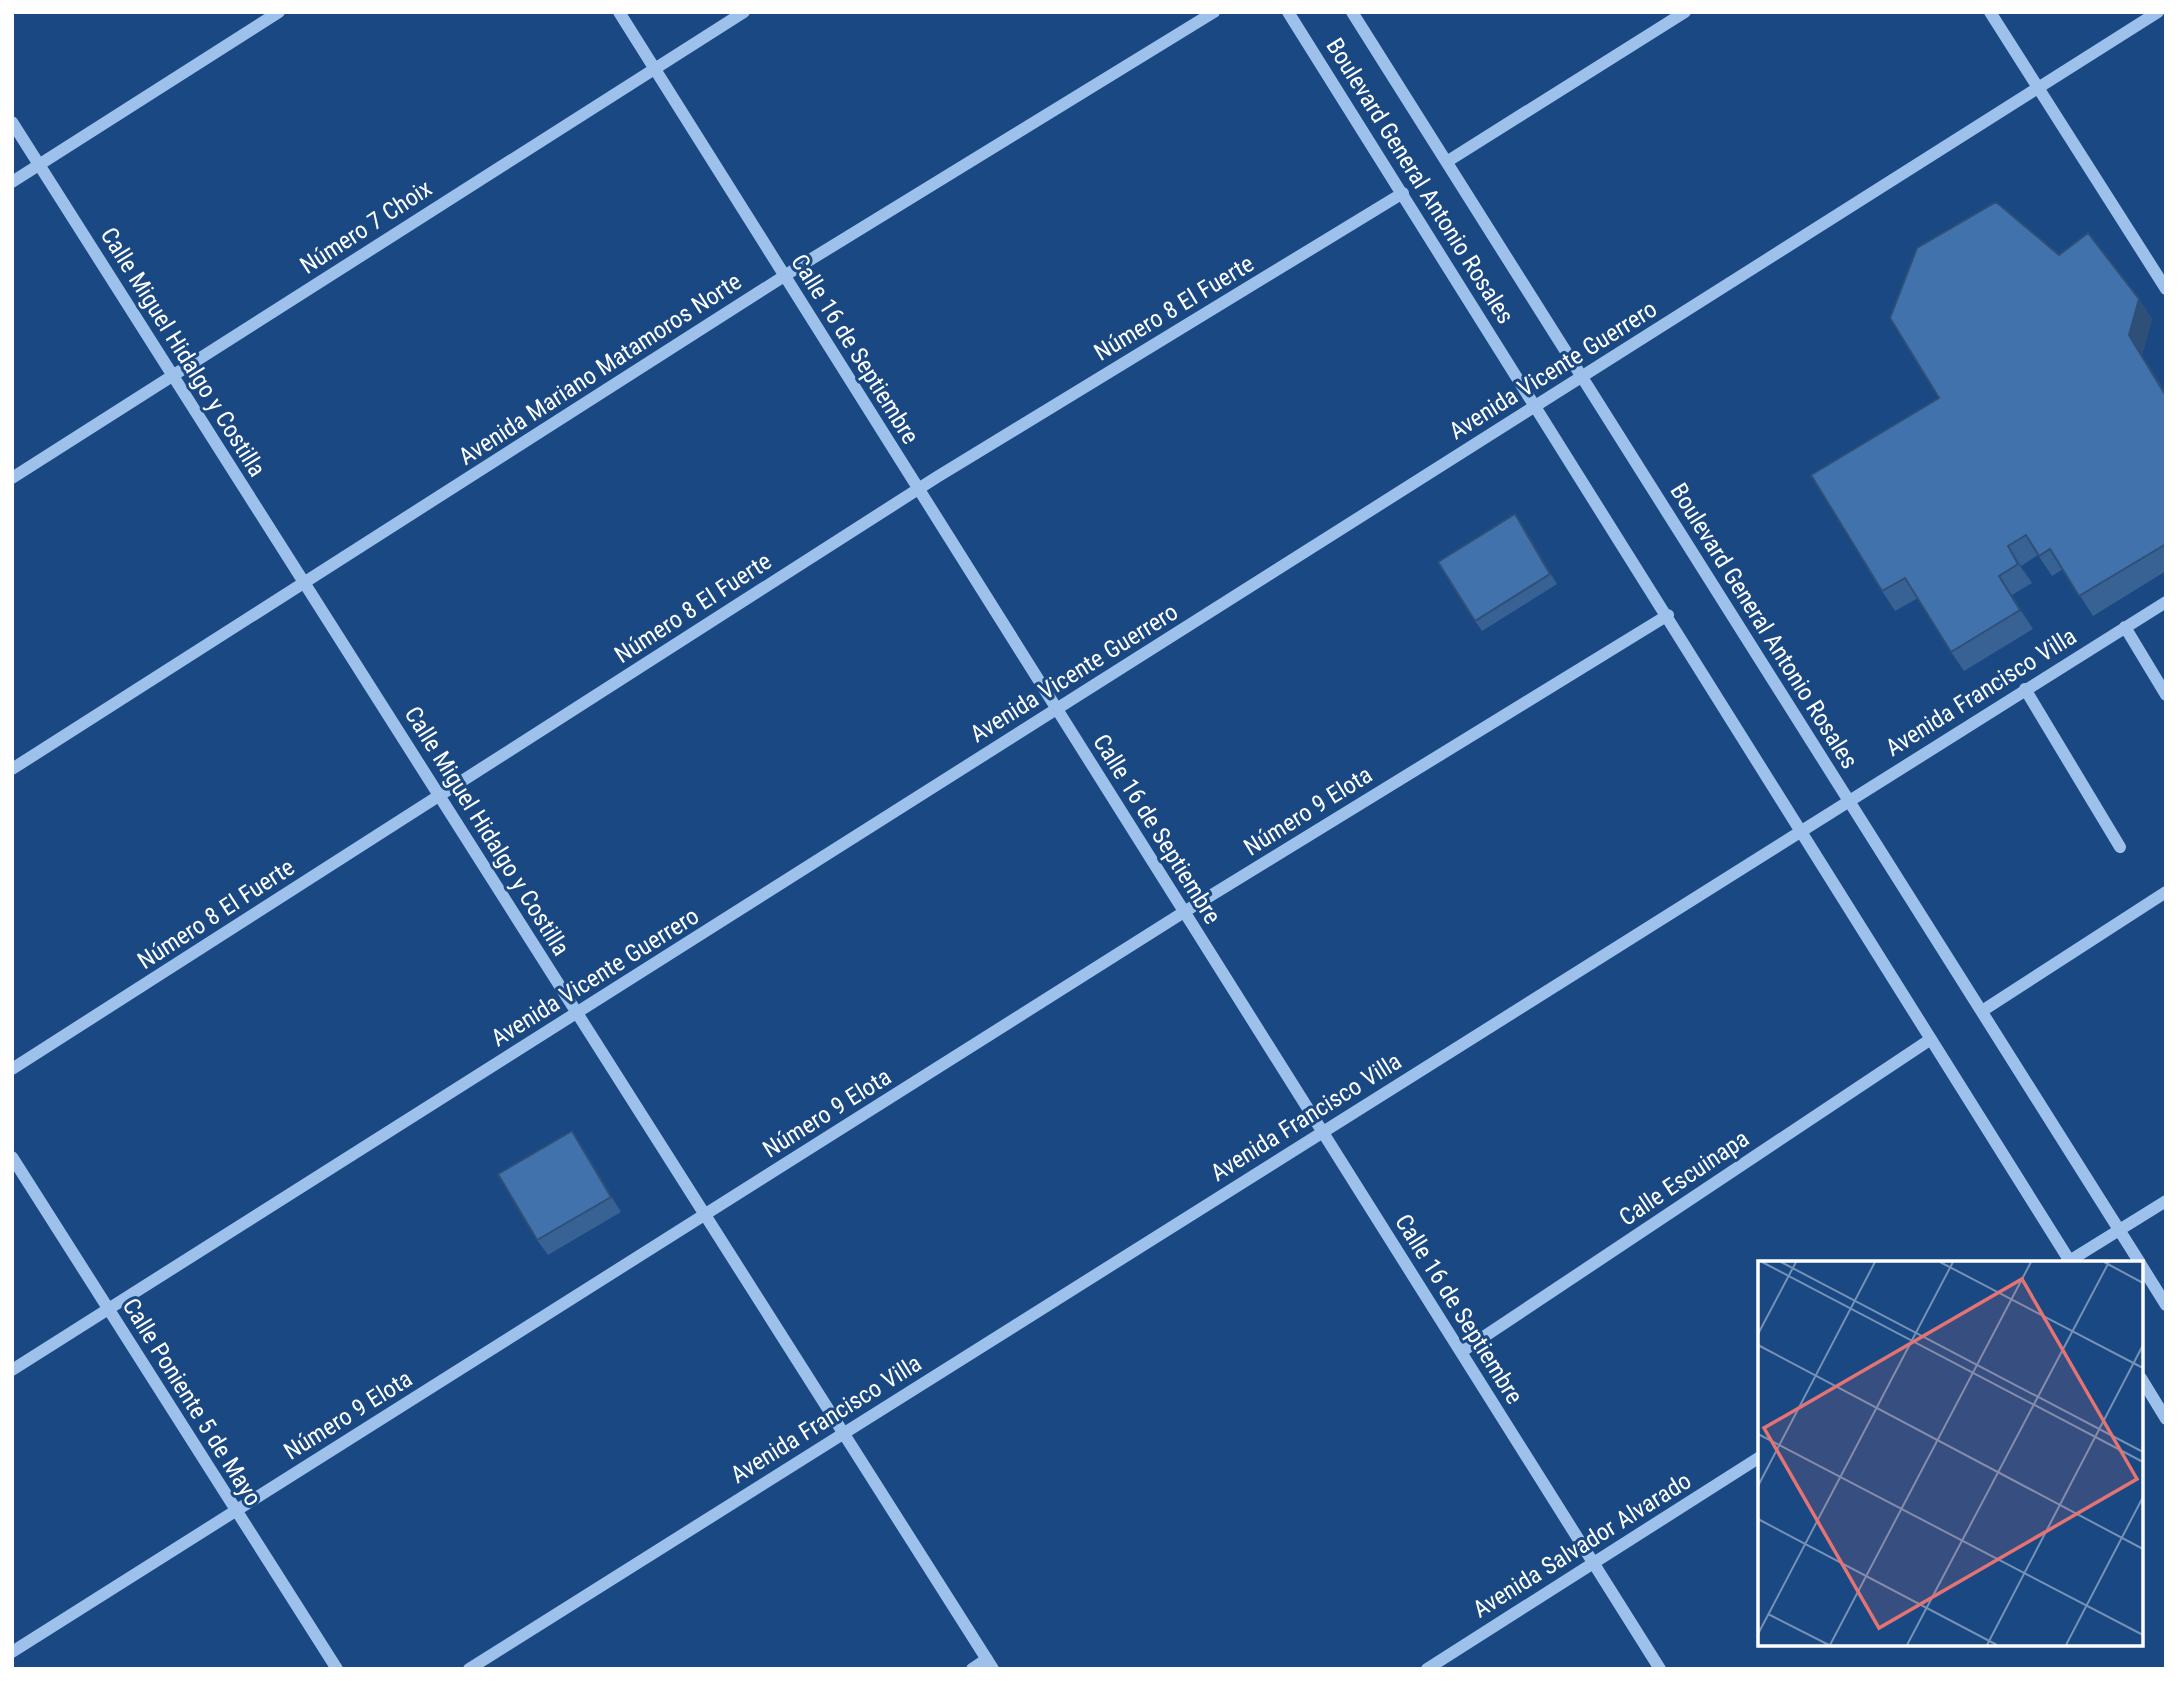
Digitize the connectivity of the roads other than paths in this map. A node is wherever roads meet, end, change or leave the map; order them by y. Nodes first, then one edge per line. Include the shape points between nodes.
1 (279, 12) edge
2 (619, 12) edge
3 (744, 12) edge
4 (1214, 12) edge
5 (1288, 12) edge
6 (1352, 12) edge
7 (1685, 12) edge
8 (1990, 12) edge
9 (2158, 12) edge
10 (654, 69) junction
11 (2038, 88) junction
12 (12, 122) edge
13 (1448, 161) junction
14 (39, 165) junction
15 (12, 182) edge
16 (1403, 193) junction
17 (785, 276) junction
18 (2166, 289) edge
19 (173, 376) junction
20 (1581, 377) junction
21 (1536, 406) junction
22 (12, 478) edge
23 (919, 489) junction
24 (304, 583) junction
25 (2166, 601) edge
26 (1668, 615) junction
27 (2124, 627) junction
28 (2025, 690) junction
29 (2166, 695) edge
30 (1057, 709) junction
31 (12, 769) edge
32 (440, 796) junction
33 (1849, 799) junction
34 (1801, 829) junction
35 (2120, 847) dead end
36 (2166, 892) edge
37 (1184, 912) junction
38 (1982, 1011) junction
39 (577, 1013) junction
40 (1931, 1039) junction
41 (12, 1069) edge
42 (1323, 1132) junction
43 (12, 1157) edge
44 (2166, 1201) edge
45 (705, 1215) junction
46 (2120, 1231) junction
47 (2068, 1261) edge
48 (2071, 1261) edge
49 (2138, 1261) edge
50 (2143, 1269) edge
51 (2166, 1305) edge
52 (108, 1309) junction
53 (1461, 1352) junction
54 (12, 1370) edge
55 (2143, 1381) edge
56 (2166, 1419) edge
57 (844, 1433) junction
58 (1758, 1458) edge
59 (236, 1510) junction
60 (1593, 1563) junction
61 (12, 1651) edge
62 (990, 1664) edge
63 (337, 1669) edge
64 (469, 1669) edge
65 (972, 1669) edge
66 (1427, 1669) edge
67 (1660, 1669) edge

1 - 14 street
2 - 10 street, Calle 16 de Septiembre
3 - 10 street, Número 7 Choix
4 - 17 street, Avenida Mariano Matamoros Norte
5 - 16 street, Boulevard General Antonio Rosales
6 - 13 street, Boulevard General Antonio Rosales
7 - 13 street
8 - 11 street
9 - 11 street, Avenida Vicente Guerrero
10 - 17 street, Calle 16 de Septiembre
10 - 19 street, Número 7 Choix
11 - 18 street
11 - 20 street, Avenida Vicente Guerrero
12 - 14 street, Calle Miguel Hidalgo y Costilla
13 - 20 street, Boulevard General Antonio Rosales
14 - 15 street
14 - 19 street, Calle Miguel Hidalgo y Costilla
16 - 21 street, Boulevard General Antonio Rosales
16 - 23 street, Número 8 El Fuerte
17 - 23 street, Calle 16 de Septiembre
17 - 24 street, Avenida Mariano Matamoros Norte
19 - 22 street, Número 7 Choix
19 - 24 street, Calle Miguel Hidalgo y Costilla
20 - 21 street, Avenida Vicente Guerrero
20 - 33 street, Boulevard General Antonio Rosales
21 - 26 street, Boulevard General Antonio Rosales
21 - 30 street, Avenida Vicente Guerrero
23 - 30 street, Calle 16 de Septiembre
23 - 32 street, Número 8 El Fuerte
24 - 31 street, Avenida Mariano Matamoros Norte
24 - 32 street, Calle Miguel Hidalgo y Costilla
25 - 27 street, Avenida Francisco Villa
26 - 34 street, Boulevard General Antonio Rosales
26 - 37 street, Número 9 Elota
27 - 28 street, Avenida Francisco Villa
27 - 29 street
28 - 33 street, Avenida Francisco Villa
28 - 35 street
30 - 37 street, Calle 16 de Septiembre
30 - 39 street, Avenida Vicente Guerrero
32 - 39 street, Calle Miguel Hidalgo y Costilla
32 - 41 street, Número 8 El Fuerte
33 - 34 street, Avenida Francisco Villa
33 - 38 street, Boulevard General Antonio Rosales
34 - 40 street, Boulevard General Antonio Rosales
34 - 42 street, Avenida Francisco Villa
36 - 38 street
37 - 42 street, Calle 16 de Septiembre
37 - 45 street, Número 9 Elota
38 - 46 street, Boulevard General Antonio Rosales
39 - 45 street, Calle Miguel Hidalgo y Costilla
39 - 52 street, Avenida Vicente Guerrero
40 - 47 street, Boulevard General Antonio Rosales
40 - 53 street, Calle Escuinapa
42 - 53 street, Calle 16 de Septiembre
42 - 57 street, Avenida Francisco Villa
43 - 52 street, Calle Poniente 5 de Mayo
44 - 46 street
45 - 57 street, Calle Miguel Hidalgo y Costilla
45 - 59 street, Número 9 Elota
46 - 48 street
46 - 49 street, Boulevard General Antonio Rosales
50 - 51 street, Boulevard General Antonio Rosales
52 - 54 street, Avenida Vicente Guerrero
52 - 59 street, Calle Poniente 5 de Mayo
53 - 60 street, Calle 16 de Septiembre
55 - 56 street
57 - 62 street, Calle Miguel Hidalgo y Costilla
57 - 64 street, Avenida Francisco Villa
58 - 60 street, Avenida Salvador Alvarado
59 - 61 street, Número 9 Elota
59 - 63 street, Calle Poniente 5 de Mayo
60 - 66 street, Avenida Salvador Alvarado
60 - 67 street, Calle 16 de Septiembre
62 - 65 street

